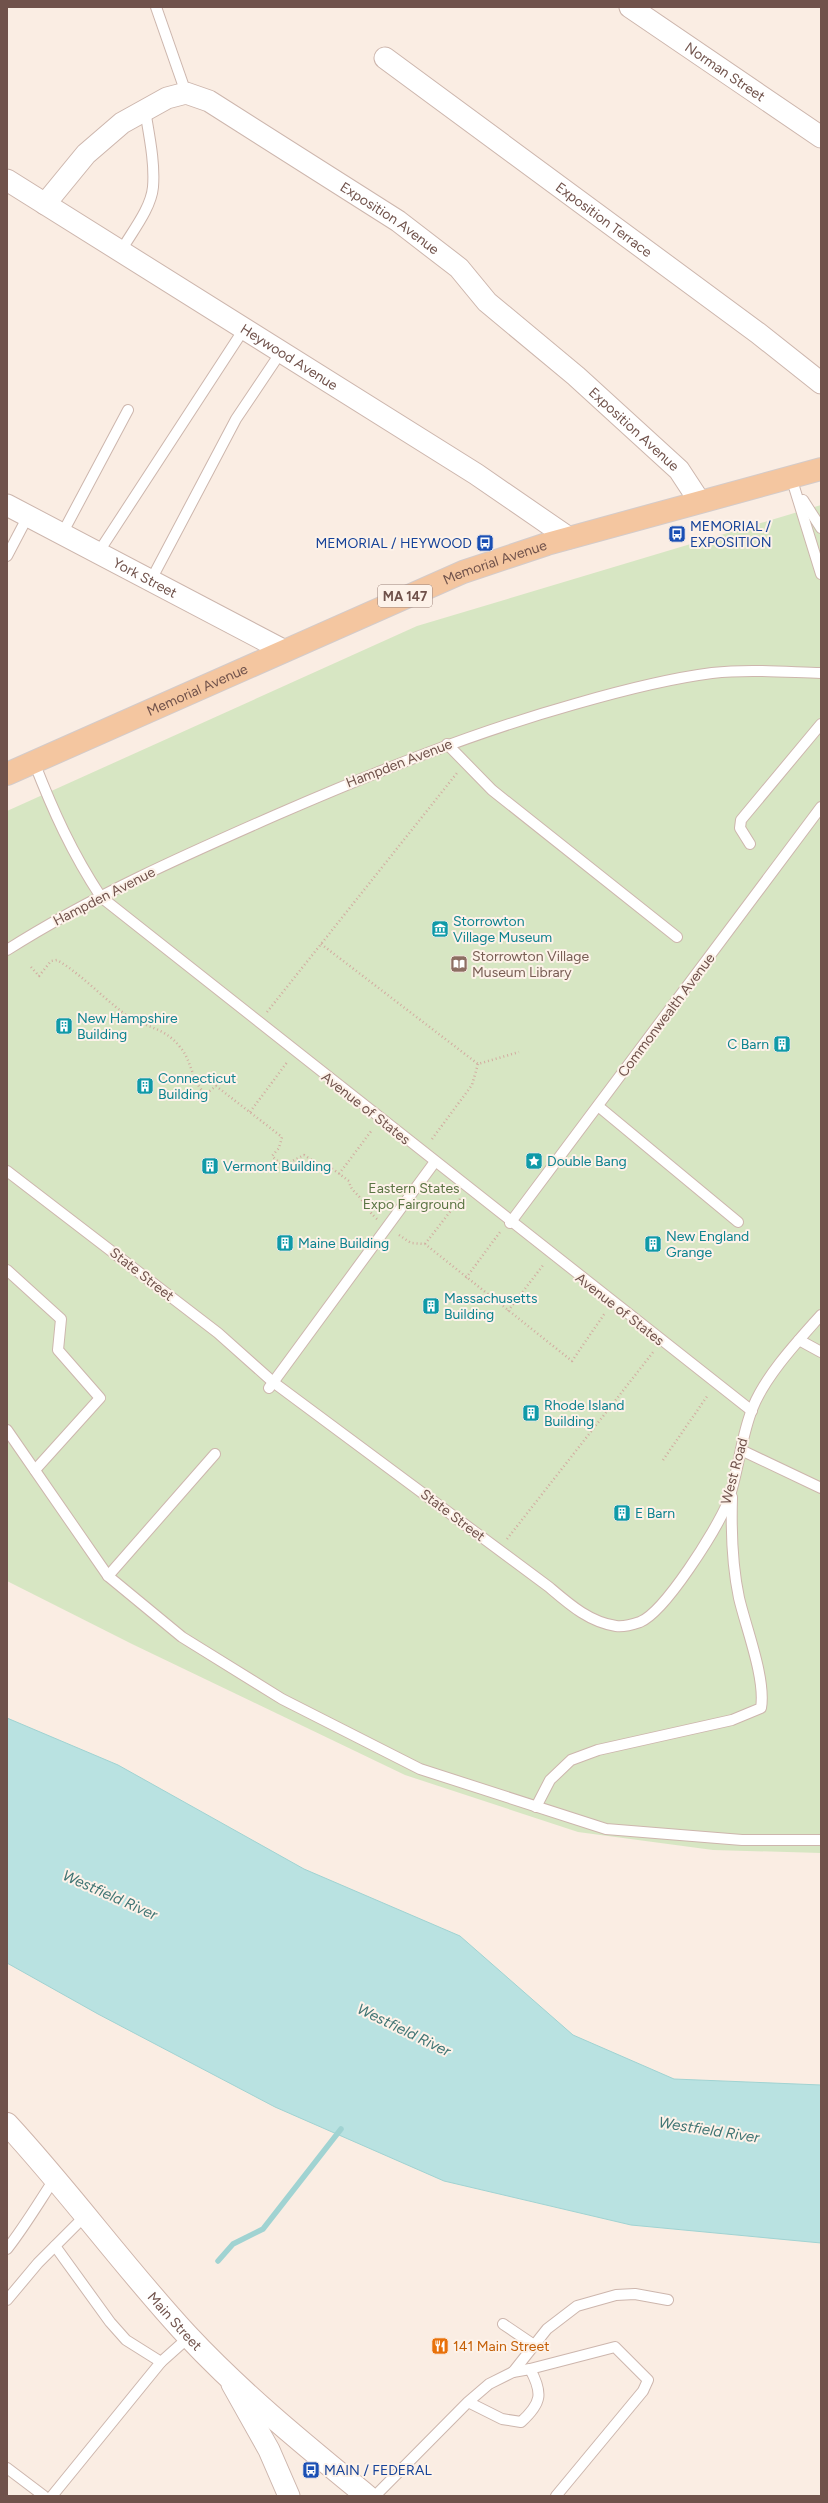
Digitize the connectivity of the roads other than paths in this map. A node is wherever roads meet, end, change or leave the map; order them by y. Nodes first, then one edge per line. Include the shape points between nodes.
1 (156, 7) edge
2 (630, 7) edge
3 (385, 58) dead end
4 (186, 93) junction
5 (145, 110) junction
6 (820, 134) edge
7 (7, 180) edge
8 (46, 204) junction
9 (121, 251) junction
10 (244, 329) junction
11 (281, 352) junction
12 (821, 383) edge
13 (128, 410) dead end
14 (821, 469) edge
15 (791, 477) junction
16 (700, 502) junction
17 (7, 505) edge
18 (28, 516) junction
19 (821, 528) edge
20 (62, 534) junction
21 (569, 538) junction
22 (98, 552) junction
23 (7, 556) edge
24 (821, 574) edge
25 (151, 580) junction
26 (283, 650) junction
27 (821, 673) edge
28 (821, 724) edge
29 (447, 744) junction
30 (34, 762) junction
31 (7, 774) edge
32 (821, 807) edge
33 (750, 844) dead end
34 (101, 897) junction
35 (677, 937) dead end
36 (7, 950) edge
37 (598, 1106) junction
38 (434, 1163) junction
39 (7, 1171) edge
40 (509, 1222) junction
41 (738, 1222) dead end
42 (7, 1270) edge
43 (821, 1315) edge
44 (799, 1340) junction
45 (821, 1352) edge
46 (271, 1385) junction
47 (752, 1411) junction
48 (7, 1430) edge
49 (741, 1450) junction
50 (215, 1454) dead end
51 (35, 1470) junction
52 (821, 1488) edge
53 (732, 1489) junction
54 (108, 1576) junction
55 (640, 1622) joint
56 (536, 1807) junction
57 (821, 1840) edge
58 (7, 2124) edge
59 (56, 2178) junction
60 (86, 2215) junction
61 (54, 2246) junction
62 (7, 2249) edge
63 (7, 2300) edge
64 (668, 2300) dead end
65 (503, 2324) dead end
66 (189, 2337) junction
67 (534, 2345) junction
68 (161, 2362) junction
69 (530, 2369) junction
70 (512, 2372) junction
71 (226, 2374) junction
72 (468, 2402) junction
73 (7, 2468) edge
74 (44, 2496) edge
75 (52, 2496) edge
76 (289, 2496) edge
77 (367, 2496) edge
78 (375, 2496) edge
79 (556, 2496) edge

1 - 4 lane
2 - 6 street, Norman Street
3 - 12 street, Exposition Terrace via 758,332
4 - 5 street via 167,98
4 - 16 street, Exposition Avenue via 209,101 366,200 459,268 487,302 576,376 679,470
5 - 8 street via 122,123 86,154
5 - 9 lane via 153,189 145,210
7 - 8 street, Heywood Avenue
8 - 9 street, Heywood Avenue
9 - 10 street, Heywood Avenue
10 - 11 street, Heywood Avenue
10 - 22 lane
11 - 21 street, Heywood Avenue via 476,474
11 - 25 lane via 236,419
13 - 20 lane
14 - 15 main road, Memorial Avenue / MA 147
15 - 16 main road, Memorial Avenue / MA 147
15 - 19 lane
15 - 24 lane
16 - 21 main road, Memorial Avenue / MA 147
17 - 18 street, York Street
18 - 20 street, York Street
18 - 23 lane
20 - 22 street, York Street
21 - 26 main road, Memorial Avenue / MA 147 via 441,581
22 - 25 street, York Street
25 - 26 street, York Street
26 - 30 main road, Memorial Avenue / MA 147
27 - 29 lane, Hampden Avenue via 739,671 661,681 520,720
28 - 33 lane via 741,820 740,828
29 - 34 lane, Hampden Avenue via 335,788
29 - 35 lane via 492,790
30 - 31 main road, Memorial Avenue / MA 147
30 - 34 lane, Avenue of States via 72,851
32 - 37 lane, Commonwealth Avenue
34 - 36 lane, Hampden Avenue
34 - 38 lane, Avenue of States
37 - 40 lane, Commonwealth Avenue
37 - 41 lane
38 - 40 lane, Avenue of States
38 - 46 lane
39 - 46 lane, State Street via 218,1333
40 - 47 lane, Avenue of States
42 - 51 lane via 61,1319 58,1350 100,1398
43 - 44 lane, West Road
44 - 45 lane
44 - 47 lane, West Road via 768,1382
46 - 55 lane, State Street via 498,1549 569,1605 592,1619 617,1626
47 - 49 lane, West Road
48 - 51 lane
49 - 52 lane
49 - 53 lane, West Road
50 - 54 lane
51 - 54 lane
53 - 55 lane, West Road via 716,1525 673,1592
53 - 56 lane via 731,1539 737,1582 760,1684 760,1708 732,1720 598,1750 571,1760 550,1780
54 - 56 lane via 182,1637 282,1699 420,1769
56 - 57 lane via 606,1830 742,1840
58 - 59 main road, Main Street
59 - 60 main road, Main Street
59 - 62 lane
60 - 61 lane
60 - 66 main road, Main Street
61 - 63 lane
61 - 68 lane via 126,2340
64 - 67 lane via 635,2294 616,2295 577,2306 561,2316
65 - 67 lane
66 - 68 lane
66 - 71 main road, Main Street
67 - 70 lane
68 - 75 lane
69 - 70 lane
69 - 72 lane via 539,2386 539,2398 521,2422 502,2419
69 - 79 lane via 615,2347 648,2380 643,2391
70 - 72 lane via 489,2384
71 - 76 street via 264,2439
71 - 77 main road, Main Street via 285,2428
72 - 78 lane
73 - 74 lane

